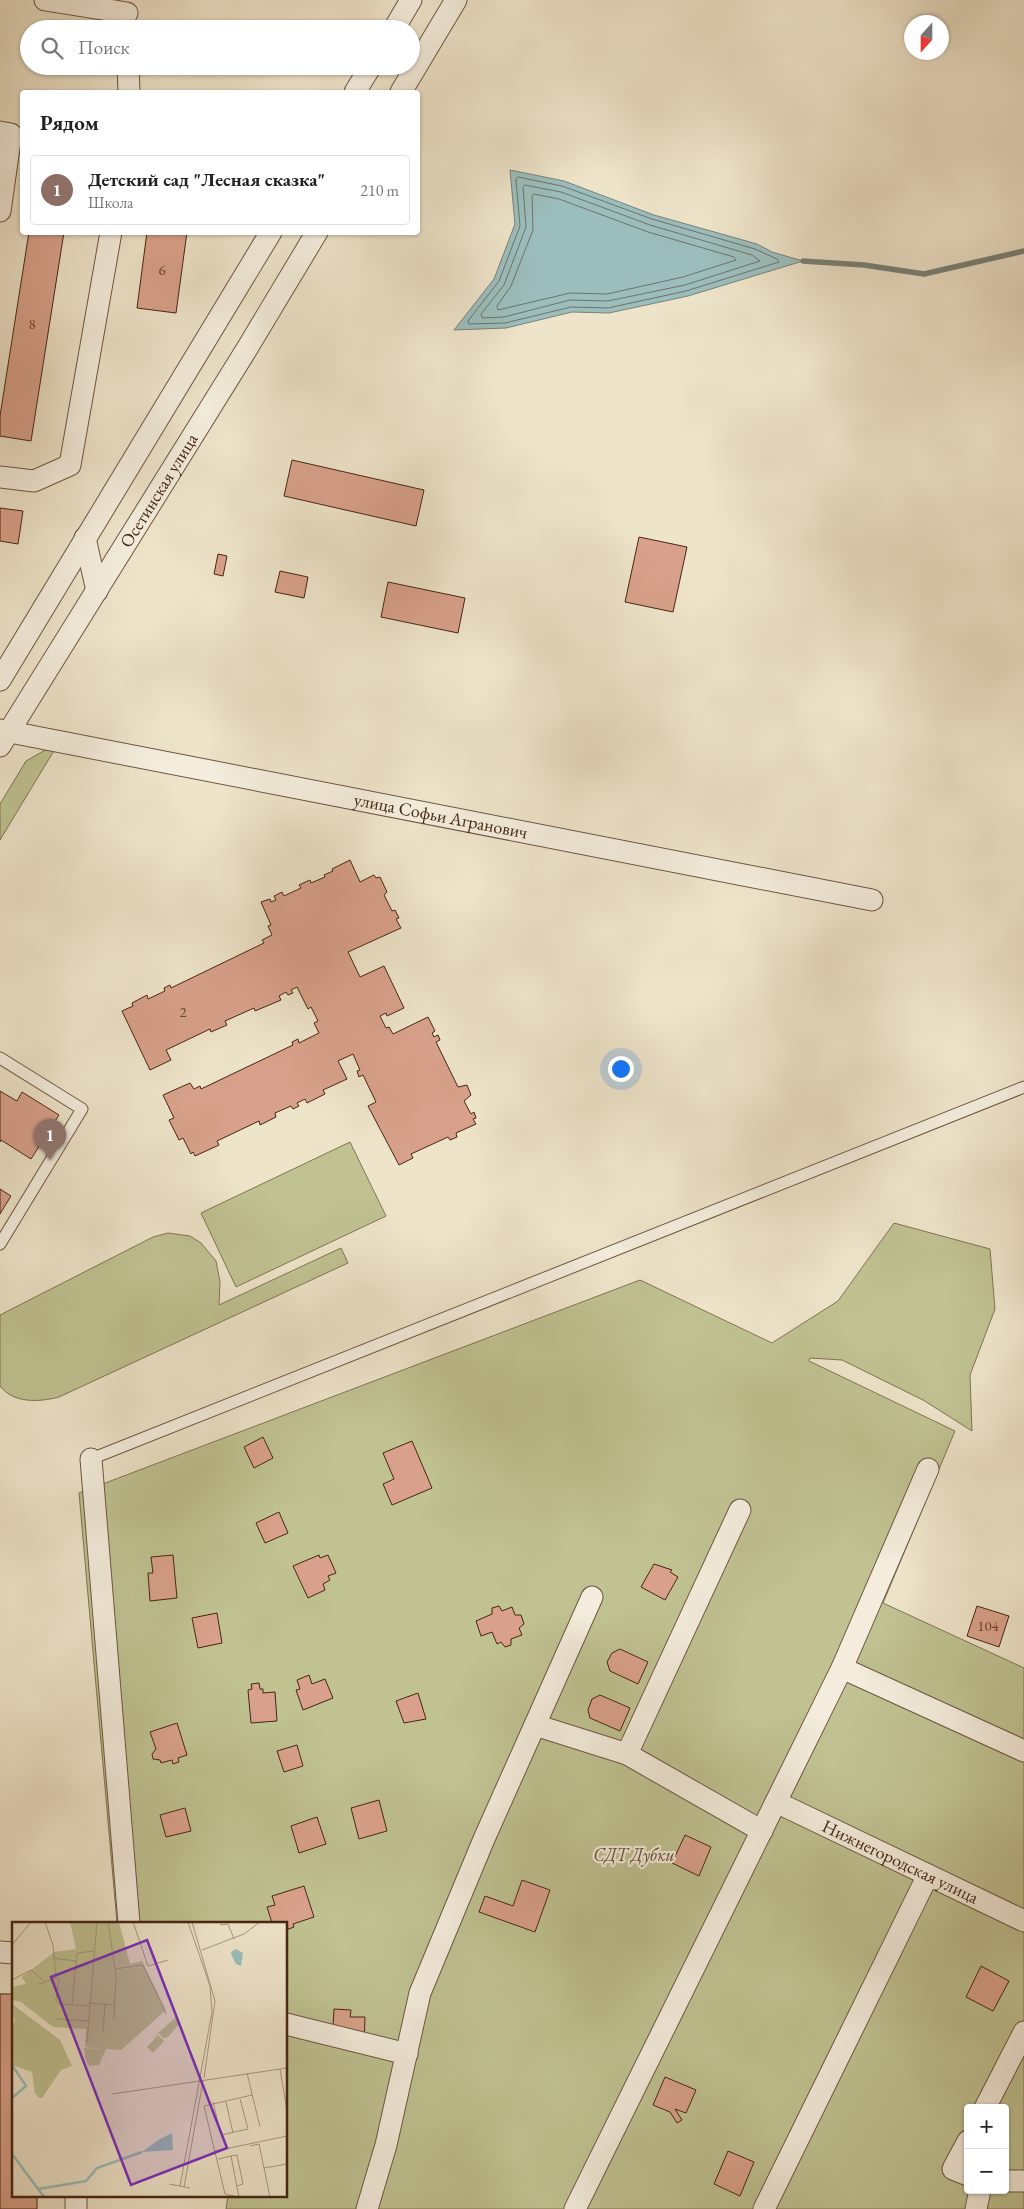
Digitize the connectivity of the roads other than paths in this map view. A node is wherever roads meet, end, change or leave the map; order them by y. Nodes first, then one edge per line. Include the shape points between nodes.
1 (45, 0) edge
2 (411, 0) edge
3 (456, 0) edge
4 (127, 14) edge
5 (399, 20) edge
6 (420, 59) edge
7 (128, 75) edge
8 (365, 75) edge
9 (410, 75) edge
10 (129, 90) edge
11 (356, 90) edge
12 (401, 90) edge
13 (0, 132) edge
14 (0, 211) edge
15 (110, 235) edge
16 (269, 235) edge
17 (315, 235) edge
18 (0, 477) edge
19 (85, 538) junction
20 (97, 591) junction
21 (0, 680) edge
22 (3, 736) edge
23 (872, 900) dead end
24 (0, 1058) edge
25 (1024, 1087) edge
26 (0, 1244) edge
27 (91, 1459) joint
28 (928, 1469) dead end
29 (740, 1510) dead end
30 (592, 1596) dead end
31 (842, 1668) junction
32 (535, 1725) junction
33 (1024, 1750) edge
34 (626, 1754) junction
35 (776, 1802) junction
36 (762, 1831) junction
37 (928, 1875) junction
38 (1024, 1921) edge
39 (129, 1922) edge
40 (288, 2024) edge
41 (1024, 2032) edge
42 (406, 2054) junction
43 (987, 2104) edge
44 (964, 2148) edge
45 (964, 2173) edge
46 (1009, 2181) edge
47 (1024, 2181) edge
48 (979, 2194) edge
49 (76, 2196) edge
50 (76, 2209) edge
51 (367, 2209) edge
52 (575, 2209) edge
53 (764, 2209) edge
54 (976, 2209) edge

1 - 4 street
2 - 5 street
3 - 6 street
7 - 10 street
8 - 11 street
9 - 12 street
13 - 14 street via 11,134
15 - 18 street via 70,465 34,481
16 - 19 street
17 - 20 street, Осетинская улица
19 - 20 street
19 - 21 street
20 - 22 street, Осетинская улица
22 - 23 street, улица Софьи Агранович
24 - 26 lane via 82,1110
25 - 27 lane
27 - 39 street
28 - 31 street
29 - 34 street
30 - 32 street
31 - 33 street
31 - 35 street
32 - 34 street
32 - 42 street via 420,1993
34 - 36 street
35 - 36 street
35 - 37 street, Нижнегородская улица
36 - 52 street
37 - 38 street, Нижнегородская улица
37 - 53 street
40 - 42 street
41 - 43 street
42 - 51 street via 386,2145
44 - 45 street via 953,2169
46 - 47 street
48 - 54 street
49 - 50 street

